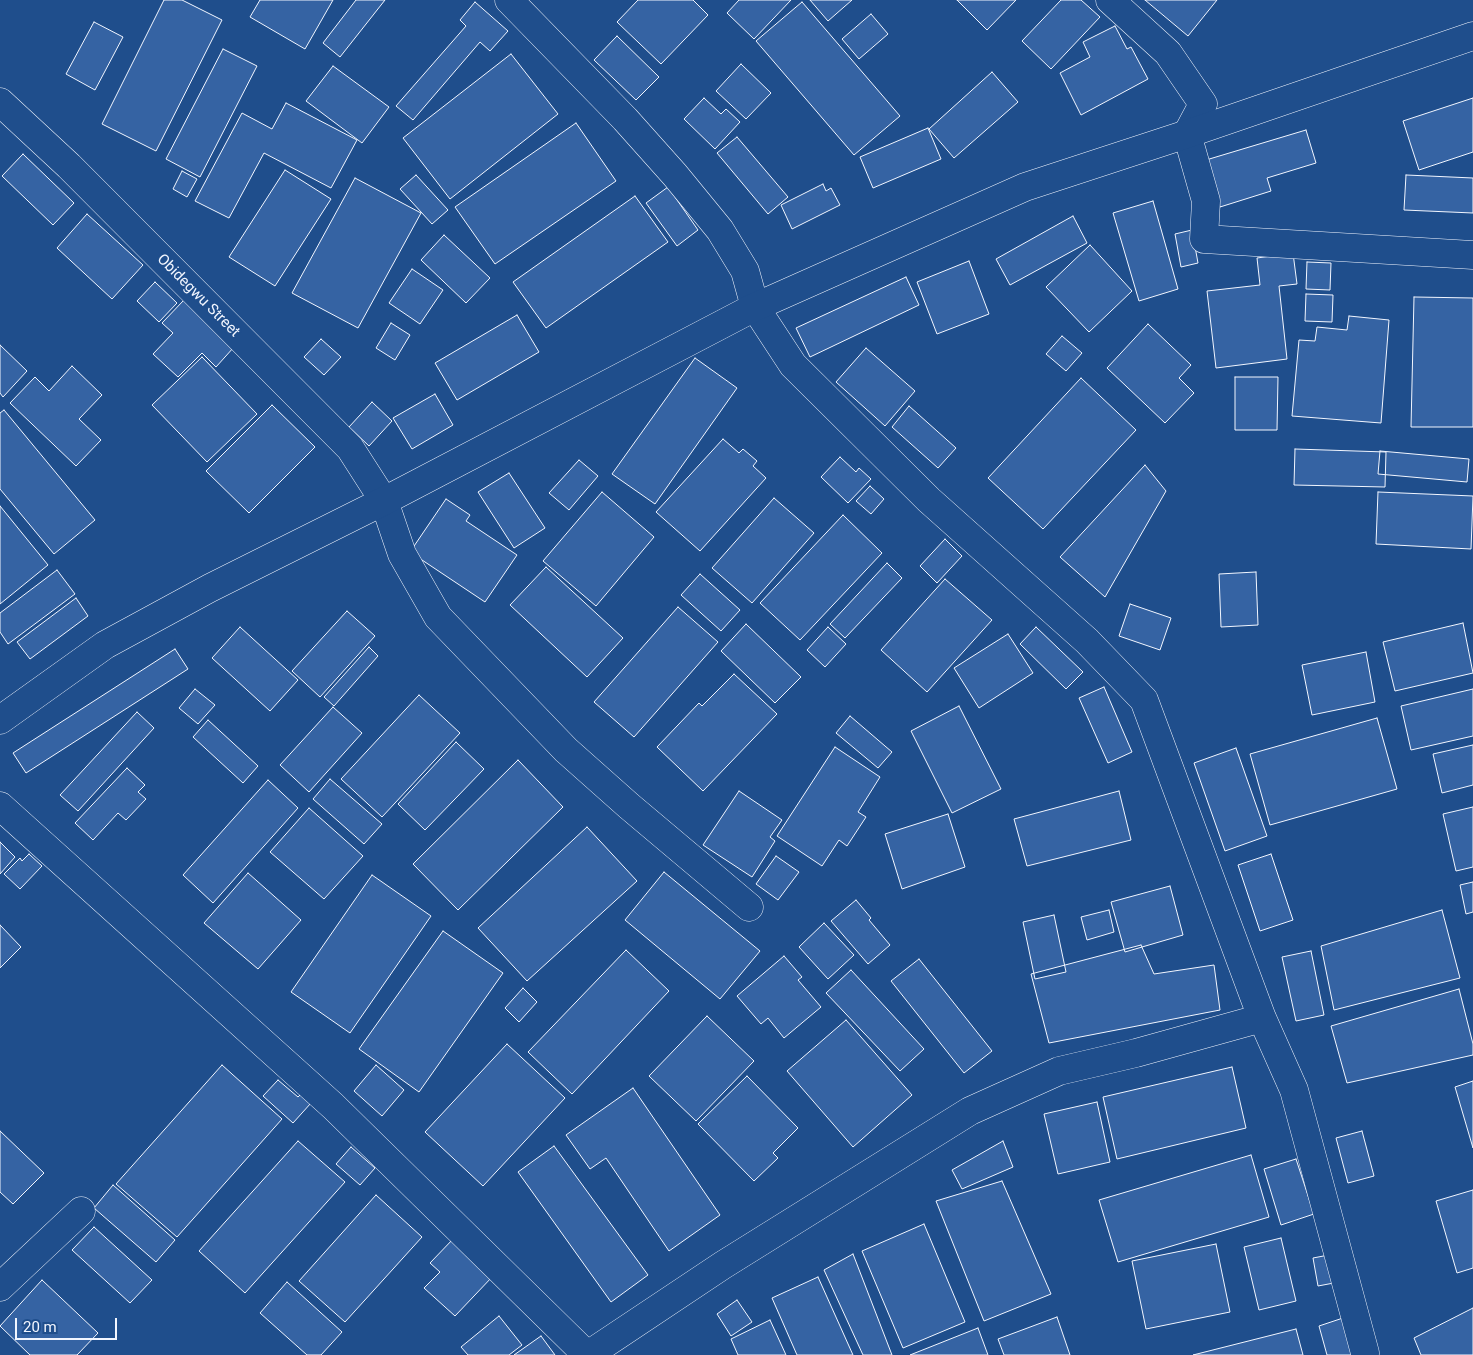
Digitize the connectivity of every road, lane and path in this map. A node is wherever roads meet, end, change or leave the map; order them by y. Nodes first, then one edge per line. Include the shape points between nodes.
1 (508, 0) edge
2 (1110, 0) edge
3 (1473, 36) edge
4 (0, 102) edge
5 (1187, 134) junction
6 (1473, 255) edge
7 (755, 307) junction
8 (384, 501) junction
9 (0, 720) edge
10 (0, 806) edge
11 (749, 907) dead end
12 (1262, 1018) junction
13 (81, 1211) dead end
14 (0, 1287) edge
15 (1365, 1353) dead end
16 (587, 1355) edge

1 - 7 street via 625,119 720,230 745,271
2 - 5 street via 1168,53 1203,104
3 - 5 street
4 - 8 street, Obidegwu Street via 69,166 350,448
5 - 6 street via 1206,201 1204,239
5 - 7 street via 1025,187
7 - 8 street
7 - 12 street via 793,365 929,500 1087,642 1144,700
8 - 9 street via 105,645
8 - 11 street, Obidegwu Street via 402,554 438,617 566,750
10 - 16 street via 333,1106
12 - 15 street via 1294,1090
12 - 16 street via 1059,1071 970,1111 723,1265
13 - 14 street

